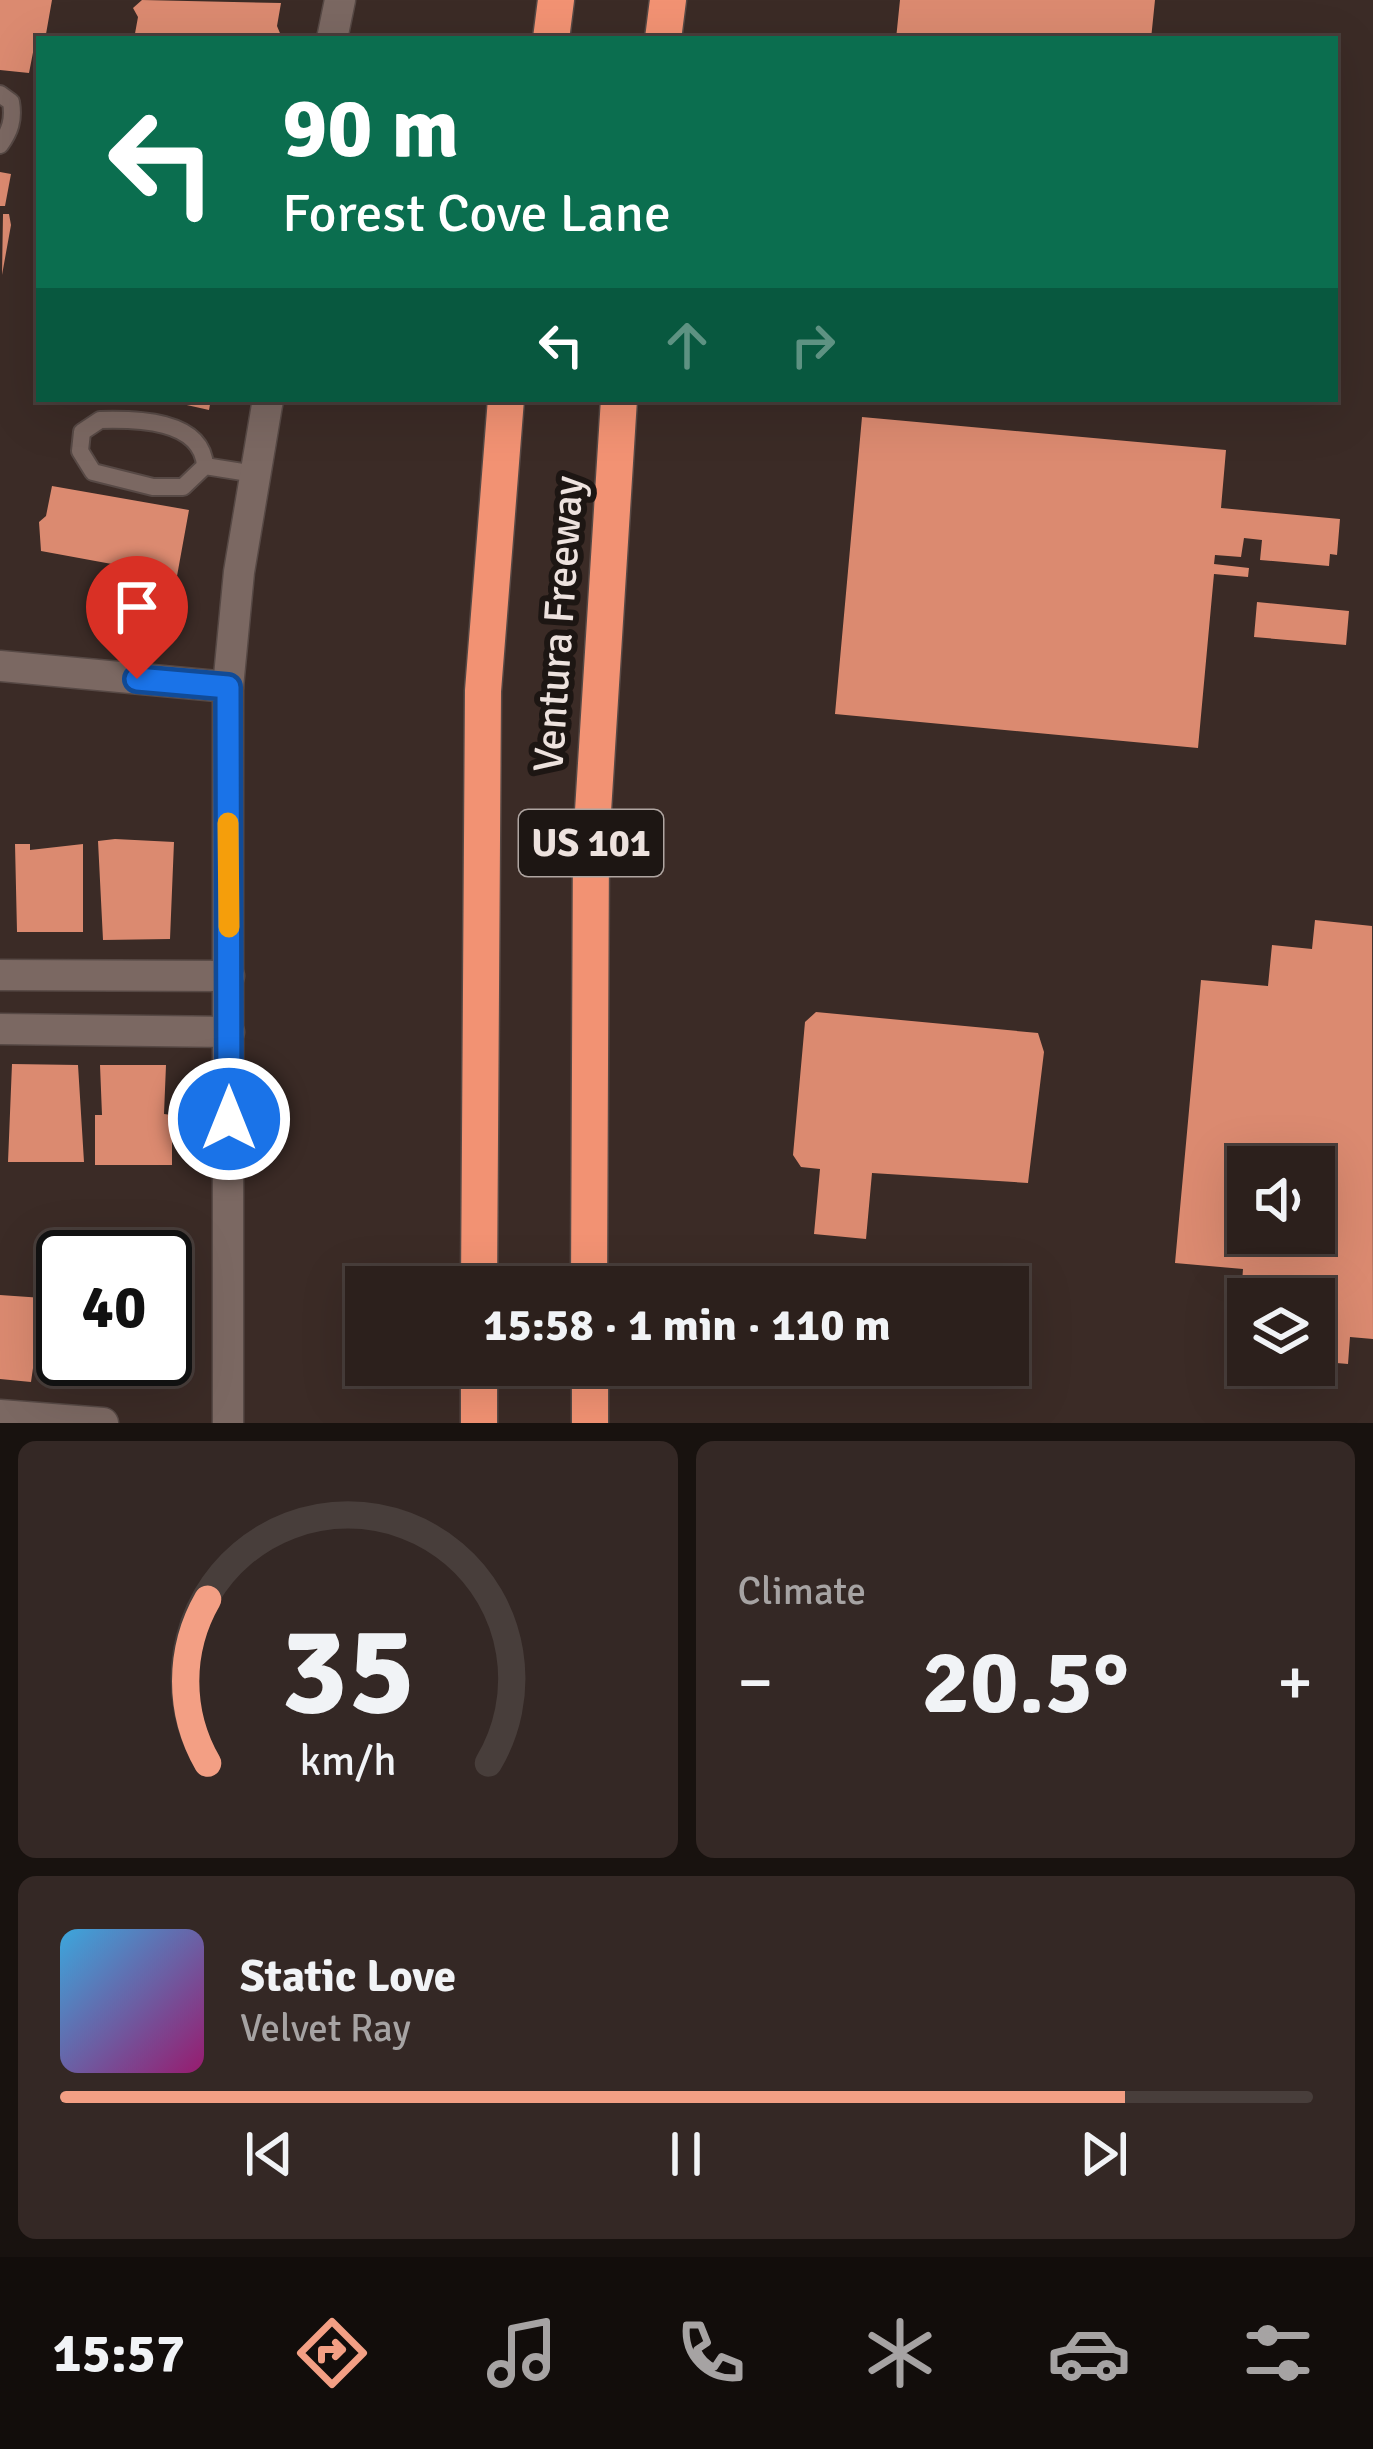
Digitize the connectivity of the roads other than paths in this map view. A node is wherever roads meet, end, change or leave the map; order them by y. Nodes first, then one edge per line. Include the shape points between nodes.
1 (340, 0) edge
2 (556, 0) edge
3 (668, 0) edge
4 (333, 36) edge
5 (551, 36) edge
6 (663, 36) edge
7 (0, 94) edge
8 (0, 145) edge
9 (267, 402) edge
10 (506, 402) edge
11 (619, 402) edge
12 (205, 466) junction
13 (255, 474) junction
14 (0, 666) edge
15 (228, 687) junction
16 (0, 975) edge
17 (229, 976) junction
18 (0, 1030) edge
19 (229, 1032) junction
20 (479, 1266) edge
21 (590, 1266) edge
22 (479, 1386) edge
23 (590, 1386) edge
24 (0, 1415) edge
25 (103, 1423) edge
26 (228, 1423) edge
27 (479, 1423) edge
28 (590, 1423) edge

1 - 4 street
2 - 5 highway
3 - 6 highway
7 - 8 lane via 13,112
9 - 13 street
10 - 20 highway, Ventura Freeway / US 101 via 483,692
11 - 21 highway, Ventura Freeway / US 101 via 590,843
12 - 12 lane via 190,435 168,427 100,420 82,432 80,451 92,472 116,481 183,487
12 - 13 lane
13 - 15 street
14 - 15 street
15 - 17 street
16 - 17 street
17 - 19 street
18 - 19 street
19 - 26 street
22 - 27 highway
23 - 28 highway
24 - 25 street

